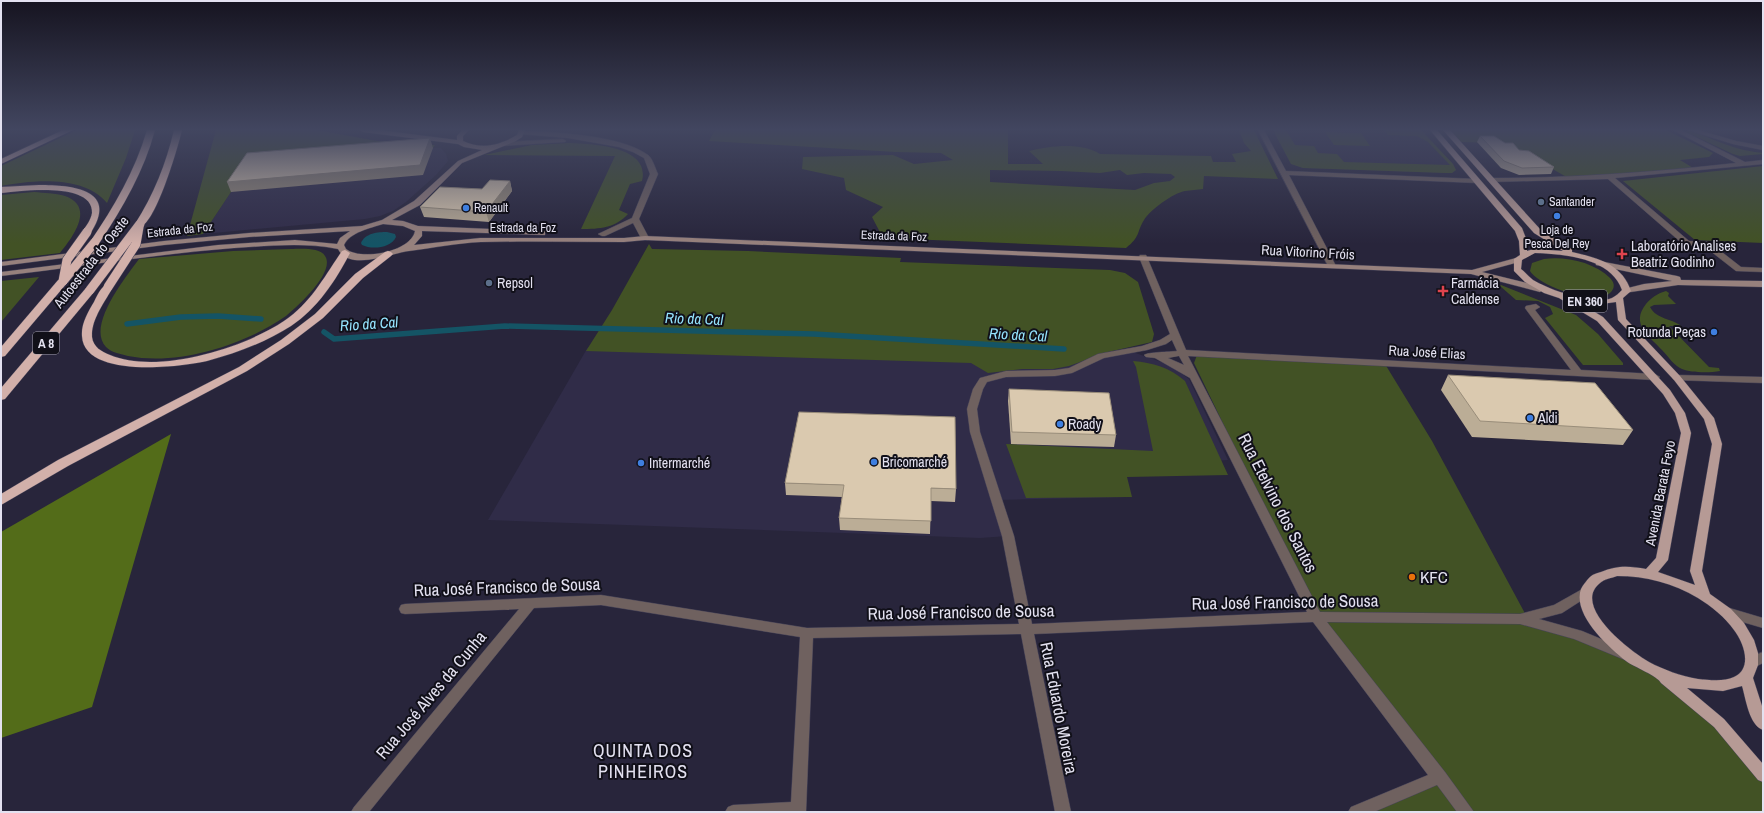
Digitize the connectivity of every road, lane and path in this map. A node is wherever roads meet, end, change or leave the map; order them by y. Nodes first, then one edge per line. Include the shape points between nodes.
1 (138, 168) edge
2 (168, 168) edge
3 (454, 168) edge
4 (651, 168) edge
5 (1281, 168) edge
6 (1466, 168) edge
7 (1480, 168) edge
8 (1703, 168) edge
9 (1284, 173) junction
10 (1610, 177) junction
11 (1491, 180) junction
12 (1477, 181) junction
13 (1, 190) edge
14 (417, 204) junction
15 (635, 219) junction
16 (383, 222) junction
17 (140, 224) junction
18 (414, 226) junction
19 (362, 228) junction
20 (602, 234) junction
21 (645, 238) junction
22 (402, 249) junction
23 (343, 250) junction
24 (388, 254) junction
25 (1523, 254) junction
26 (1578, 256) junction
27 (1143, 257) junction
28 (1516, 260) junction
29 (1598, 262) junction
30 (1, 264) edge
31 (1332, 266) junction
32 (1763, 266) edge
33 (1743, 267) junction
34 (1763, 270) edge
35 (1471, 272) junction
36 (1, 274) edge
37 (63, 281) junction
38 (1691, 281) junction
39 (1763, 284) edge
40 (1540, 289) junction
41 (1624, 295) junction
42 (1562, 297) junction
43 (1536, 307) dead end
44 (1174, 335) junction
45 (1147, 351) junction
46 (1182, 353) junction
47 (1, 354) edge
48 (1579, 374) junction
49 (1655, 377) junction
50 (1195, 378) junction
51 (1677, 378) junction
52 (1763, 380) edge
53 (1, 396) edge
54 (1, 500) edge
55 (1649, 574) junction
56 (1586, 592) junction
57 (1705, 597) junction
58 (532, 602) junction
59 (405, 609) dead end
60 (1726, 612) junction
61 (1316, 617) junction
62 (1520, 619) junction
63 (1763, 623) edge
64 (1026, 629) junction
65 (808, 633) junction
66 (1627, 655) junction
67 (1759, 659) edge
68 (1660, 674) junction
69 (1746, 678) junction
70 (1763, 724) edge
71 (1763, 775) edge
72 (1440, 777) junction
73 (798, 810) edge
74 (359, 812) edge
75 (733, 812) edge
76 (1063, 812) edge
77 (1356, 812) edge
78 (1466, 812) edge

1 - 37 highway, Autoestrada do Oeste / A 8, bridge via 131,186 95,242
2 - 17 highway, Autoestrada do Oeste / A 8 via 151,207
3 - 14 main road
4 - 15 street via 654,174
5 - 9 street
6 - 12 main road
7 - 11 main road
8 - 10 street
9 - 12 street
9 - 31 street
10 - 11 street
10 - 33 street via 1687,243 1706,244
11 - 26 main road via 1536,231
12 - 25 main road via 1519,230 1523,241
13 - 37 highway, bridge via 56,187 91,198 96,211 94,220 67,260
14 - 16 main road
14 - 18 main road
15 - 20 street
15 - 21 street
16 - 18 main road, EN 360 via 403,222
16 - 19 main road, EN 360
17 - 23 highway, bridge via 136,244 108,287 88,328 87,338 98,354 124,363 141,365 185,362 258,340 289,322 312,301 330,278
17 - 53 highway, Autoestrada do Oeste / A 8, bridge via 90,290
18 - 20 main road, Estrada da Foz / EN 360 via 470,231
18 - 22 main road, EN 360 via 418,233 416,238
19 - 23 main road, EN 360 via 346,237 342,242
19 - 30 main road, Estrada da Foz / EN 360 via 164,243
20 - 21 main road, Estrada da Foz / EN 360
21 - 22 main road, Estrada da Foz / EN 360 via 480,240
21 - 27 main road, Estrada da Foz / EN 360
22 - 24 main road, EN 360
23 - 24 main road, EN 360 via 364,257
23 - 36 main road, Estrada da Foz / EN 360 via 321,244 300,243 238,246
24 - 54 highway via 359,276 319,316 264,355 221,382 62,463
25 - 26 main road, EN 360 via 1547,251
25 - 28 main road, EN 360
26 - 29 main road, EN 360
27 - 31 main road, Rua Vitorino Fróis / EN 360
27 - 44 street
28 - 35 main road, Rua Vitorino Fróis / EN 360
28 - 40 main road, EN 360 via 1515,267 1519,274
29 - 38 main road, EN 360
29 - 41 main road, EN 360 via 1621,277 1626,284
31 - 35 main road, Rua Vitorino Fróis / EN 360
32 - 33 street
33 - 34 street
35 - 40 main road, Rua Vitorino Fróis / EN 360
37 - 47 highway, Autoestrada do Oeste / A 8
38 - 39 main road, EN 360
38 - 41 main road, EN 360 via 1646,286
40 - 42 main road, EN 360
41 - 42 main road, EN 360 via 1609,302
41 - 51 main road via 1622,320
42 - 49 main road, Avenida Barata Feyo via 1600,319
43 - 48 street via 1529,308
44 - 45 street
44 - 46 street, Rua Etelvino dos Santos
45 - 46 street, Rua José Elias via 1163,356
45 - 50 street via 1168,360
45 - 64 street, Rua Eduardo Moreira via 1127,351 1101,356 1072,370 1055,373 1006,374 984,380 978,389 972,409 974,425 1008,536
46 - 48 street, Rua José Elias
46 - 50 street, Rua Etelvino dos Santos
48 - 49 street, Rua José Elias
49 - 55 main road, Avenida Barata Feyo via 1676,405 1686,433 1662,560
50 - 61 street, Rua Etelvino dos Santos
51 - 52 street
51 - 57 main road via 1709,418 1717,444 1696,571
55 - 56 main road via 1631,571 1604,574 1592,581
55 - 57 main road via 1674,581
56 - 62 street, Rua José Francisco de Sousa via 1558,609
56 - 66 main road via 1586,606 1593,622 1607,639
57 - 60 main road
58 - 59 street, Rua José Francisco de Sousa
58 - 65 street, Rua José Francisco de Sousa via 601,600
58 - 74 street, Rua José Alves da Cunha
60 - 63 street
60 - 67 main road via 1742,629
61 - 62 street, Rua José Francisco de Sousa
61 - 64 street, Rua José Francisco de Sousa
61 - 72 street, Rua Etelvino dos Santos
62 - 66 street, Rua José Francisco de Sousa via 1577,635
64 - 65 street, Rua José Francisco de Sousa
64 - 76 street, Rua Eduardo Moreira
65 - 73 street
66 - 68 main road
67 - 69 main road
68 - 69 main road via 1710,686 1725,686
68 - 71 main road via 1719,723
69 - 70 main road
72 - 77 street
72 - 78 street, Rua Etelvino dos Santos
73 - 75 street

